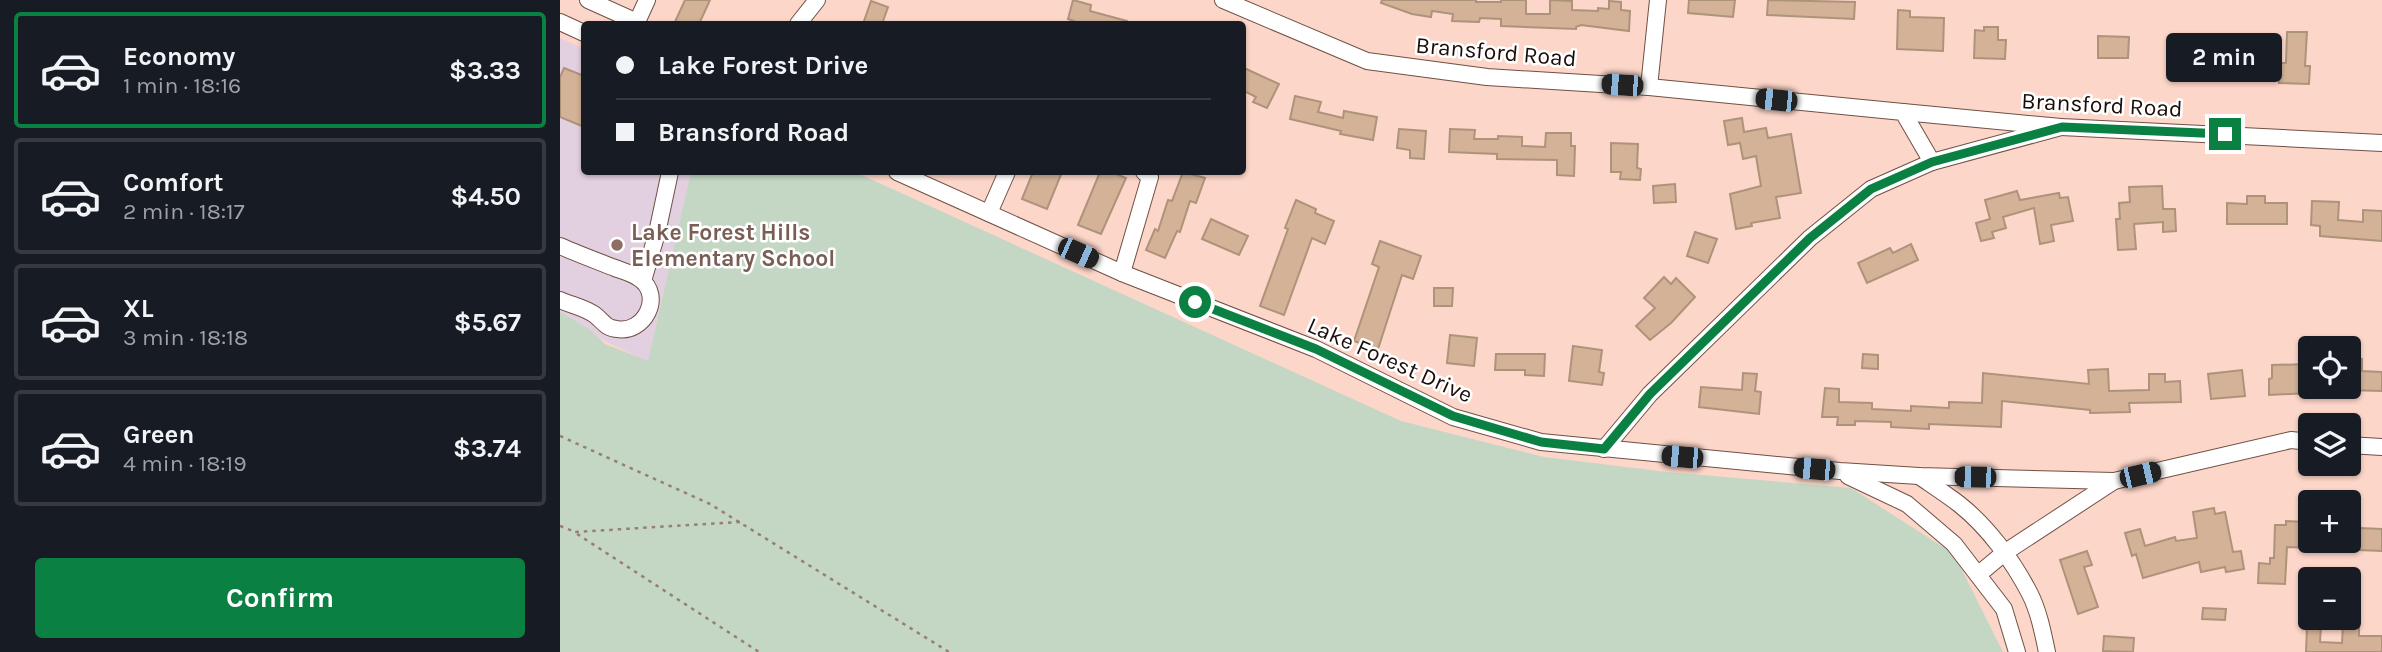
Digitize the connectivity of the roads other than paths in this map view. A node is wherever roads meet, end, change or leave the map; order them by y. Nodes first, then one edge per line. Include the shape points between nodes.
1 (588, 0) edge
2 (646, 0) edge
3 (817, 0) edge
4 (1223, 0) edge
5 (1658, 0) edge
6 (633, 21) edge
7 (638, 21) edge
8 (800, 21) edge
9 (560, 22) edge
10 (581, 32) edge
11 (1649, 87) junction
12 (1903, 113) junction
13 (2062, 127) junction
14 (2382, 143) edge
15 (1932, 162) junction
16 (669, 175) edge
17 (904, 175) edge
18 (1006, 175) edge
19 (1148, 175) edge
20 (989, 213) junction
21 (560, 246) edge
22 (1122, 273) junction
23 (643, 281) junction
24 (560, 300) edge
25 (2298, 441) edge
26 (2361, 446) edge
27 (2382, 447) edge
28 (1604, 449) junction
29 (1840, 471) junction
30 (1919, 476) junction
31 (2114, 481) junction
32 (2004, 554) junction
33 (1979, 574) junction
34 (2017, 652) edge
35 (2047, 652) edge

1 - 6 street
2 - 7 street
3 - 8 street
4 - 11 street, Bransford Road via 1367,61 1487,76
5 - 11 street
9 - 10 street
11 - 12 street, Bransford Road
12 - 13 street, Bransford Road
12 - 15 street
13 - 14 street, Bransford Road
13 - 15 street
15 - 28 street via 1871,189 1810,238 1650,394
16 - 23 street
17 - 20 street, Lake Forest Drive
18 - 20 street
19 - 22 street
20 - 22 street, Lake Forest Drive
21 - 23 street
22 - 28 street, Lake Forest Drive via 1316,349 1453,416 1541,442
23 - 24 street via 650,293 649,311 629,329 611,328 595,315
25 - 31 street, Lake Forest Drive
26 - 27 street
28 - 29 street, Lake Forest Drive
29 - 30 street, Lake Forest Drive
29 - 33 street via 1907,504 1954,544
30 - 31 street, Lake Forest Drive
30 - 32 street via 1960,505
31 - 32 street
32 - 33 street
32 - 35 street via 2030,595
33 - 34 street via 2004,609

